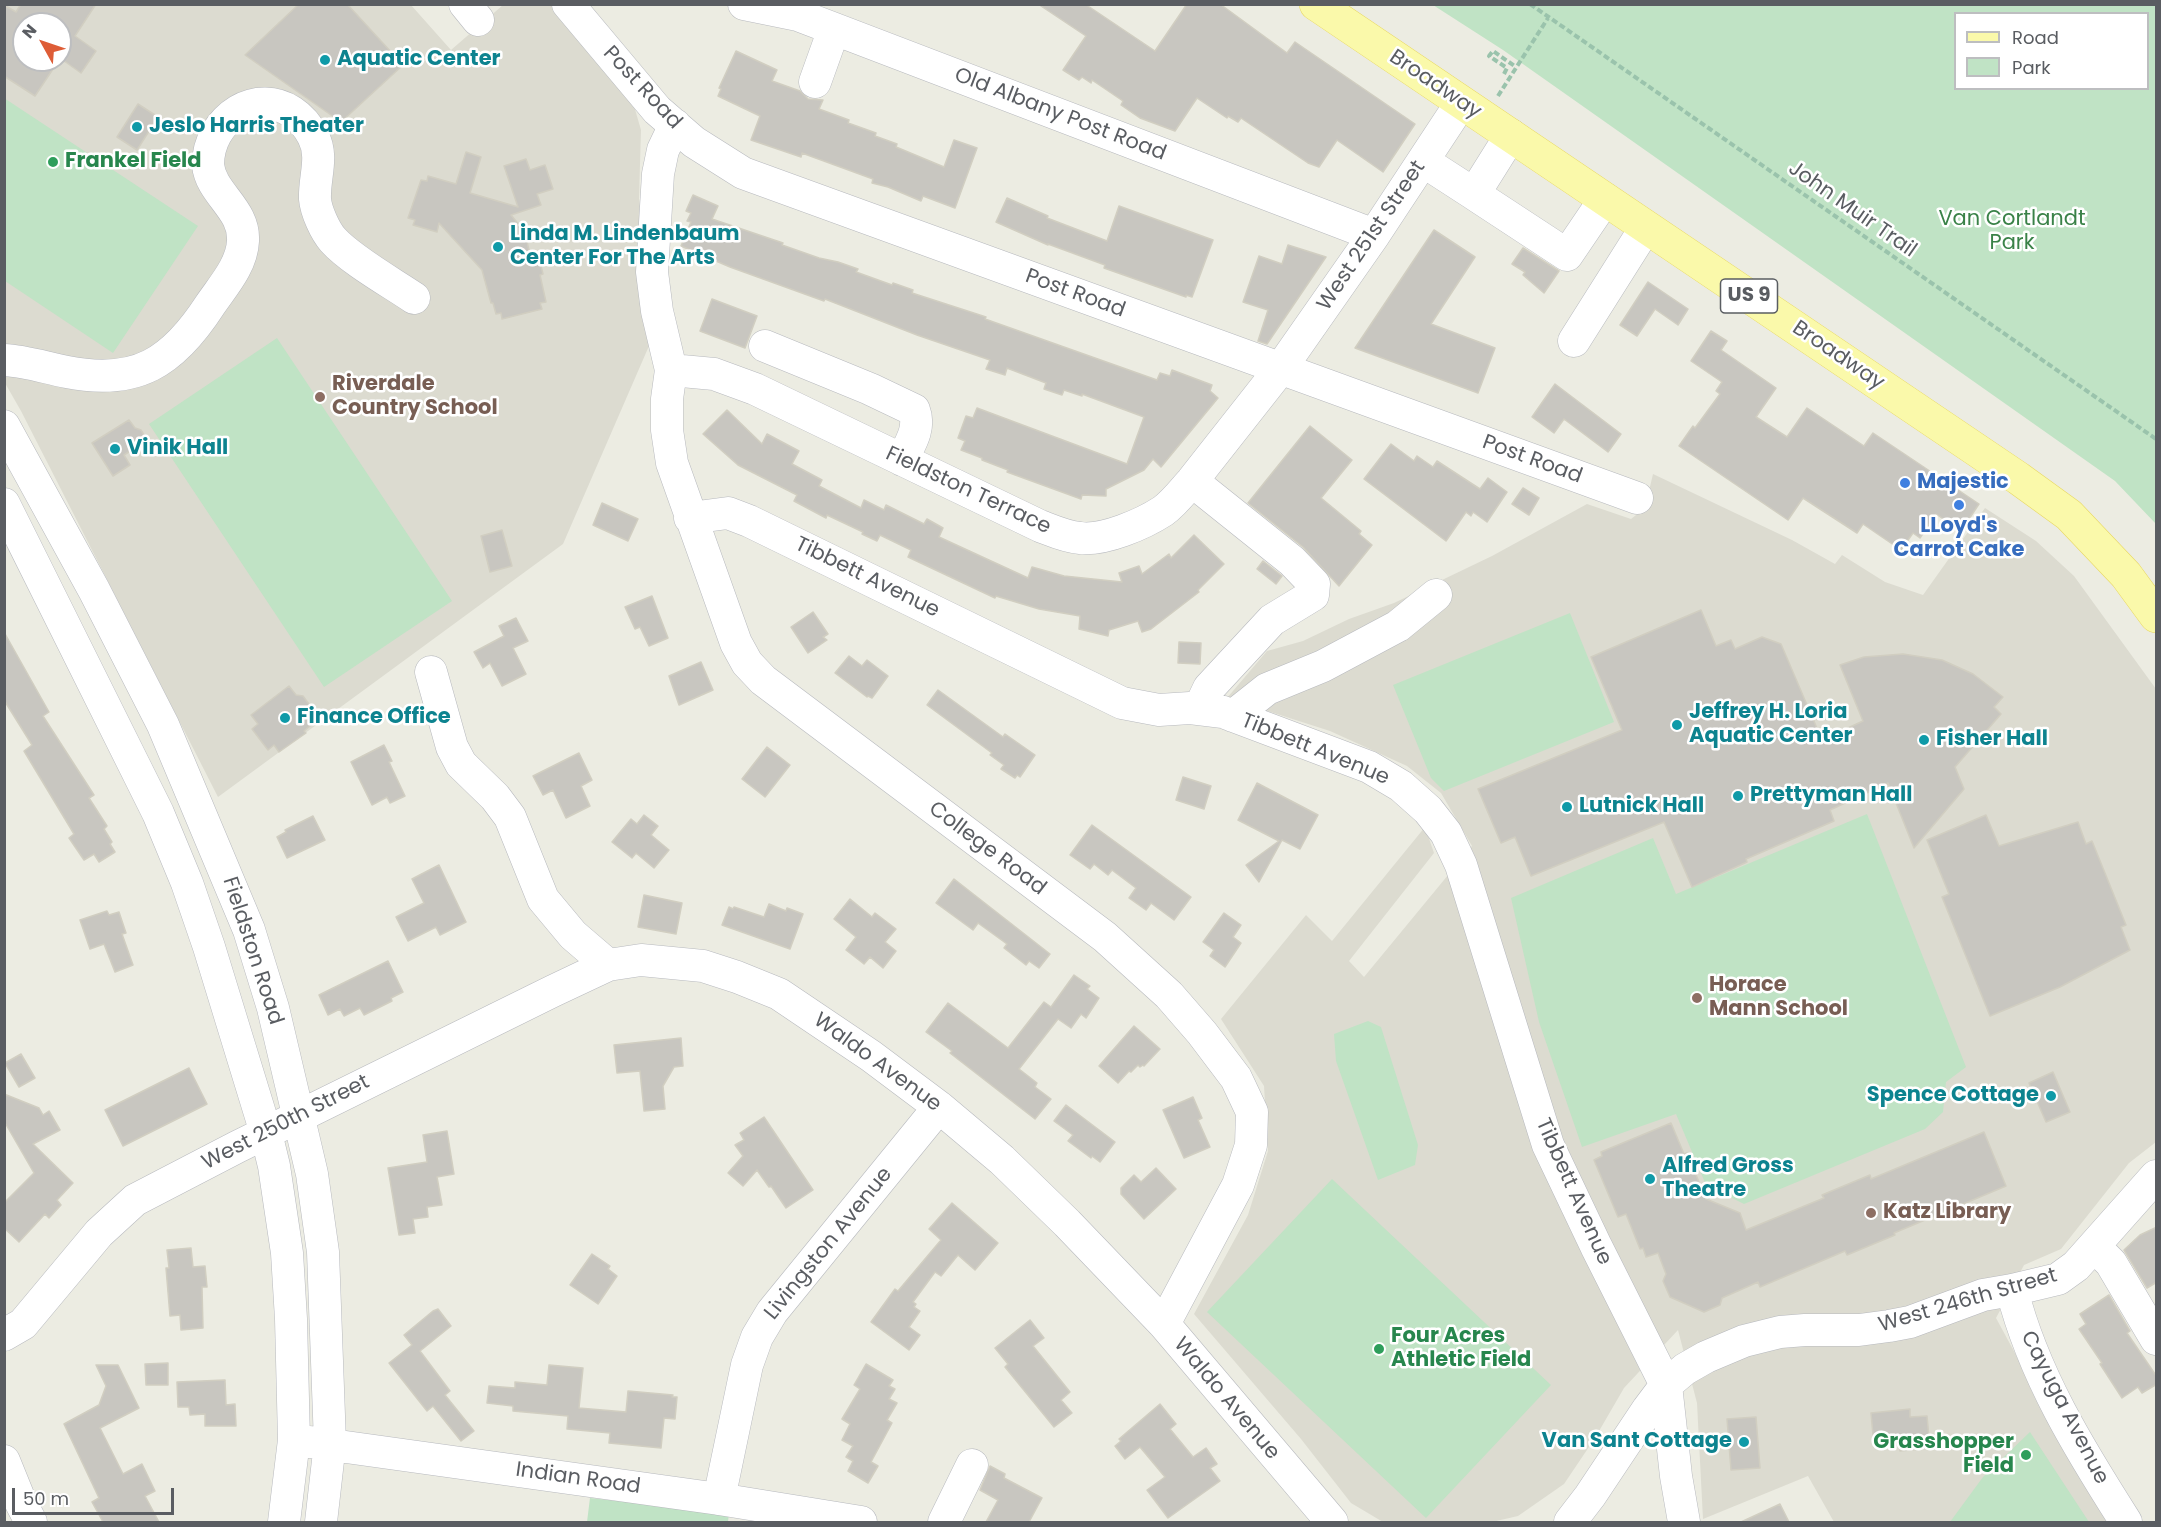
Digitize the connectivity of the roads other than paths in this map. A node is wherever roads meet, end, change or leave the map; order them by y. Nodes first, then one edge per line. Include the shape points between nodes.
1 (568, 4) edge
2 (744, 4) edge
3 (1316, 4) edge
4 (834, 29) junction
5 (815, 82) dead end
6 (1461, 103) junction
7 (675, 125) junction
8 (1511, 135) junction
9 (1423, 160) junction
10 (1474, 194) junction
11 (1605, 198) junction
12 (1646, 226) junction
13 (1374, 235) junction
14 (414, 298) dead end
15 (1574, 341) dead end
16 (765, 346) dead end
17 (4, 360) edge
18 (1281, 368) junction
19 (671, 370) junction
20 (4, 426) edge
21 (903, 460) junction
22 (1192, 481) junction
23 (1637, 498) dead end
24 (4, 504) edge
25 (690, 518) junction
26 (1436, 595) dead end
27 (2157, 616) edge
28 (431, 672) dead end
29 (1199, 710) junction
30 (1233, 716) junction
31 (608, 965) junction
32 (939, 1107) junction
33 (298, 1117) junction
34 (266, 1133) junction
35 (2157, 1176) edge
36 (2095, 1247) junction
37 (2012, 1290) junction
38 (1164, 1324) junction
39 (4, 1335) edge
40 (2157, 1339) edge
41 (1666, 1385) junction
42 (294, 1440) junction
43 (330, 1443) junction
44 (4, 1461) edge
45 (972, 1465) dead end
46 (719, 1499) junction
47 (31, 1522) edge
48 (284, 1522) edge
49 (321, 1522) edge
50 (861, 1522) edge
51 (944, 1522) edge
52 (1332, 1522) edge
53 (1570, 1522) edge
54 (1684, 1522) edge
55 (2126, 1522) edge

1 - 7 street, Post Road via 640,92
2 - 4 street, Old Albany Post Road via 798,15
3 - 6 main road, Broadway / US 9
4 - 5 street
4 - 13 street, Old Albany Post Road
6 - 8 main road, Broadway / US 9
6 - 9 street, West 251st Street
7 - 18 street, Post Road via 743,173
7 - 19 street via 663,150 658,174 652,272
8 - 10 street
8 - 11 main road, Broadway / US 9
9 - 10 street
9 - 13 street, West 251st Street
10 - 11 street via 1567,255
11 - 12 main road, Broadway / US 9
12 - 15 street
12 - 27 main road, Broadway / US 9 via 2069,515 2126,575
13 - 18 street, West 251st Street
14 - 17 street via 333,240 315,200 318,147 304,123 283,107 252,104 222,124 212,142 208,164 214,184 239,217 243,240 239,261 179,347 155,363 112,376 87,376
16 - 21 street via 914,410 918,420
18 - 22 street, Fieldston Terrace
18 - 23 street, Post Road
19 - 21 street, Fieldston Terrace via 714,374 755,389
19 - 25 street, College Road via 667,430 672,463
20 - 33 street, Fieldston Road via 163,725 224,867 273,1008
21 - 22 street, Fieldston Terrace via 1040,526 1082,538 1143,522 1164,510
22 - 29 street via 1292,561 1314,584 1313,595 1272,620 1243,650 1209,688
24 - 34 street, Fieldston Road via 158,813 210,947
25 - 29 street, Tibbett Avenue via 729,513 749,521 1122,703 1159,710
25 - 38 street, College Road via 736,643 763,680 1105,937 1169,995 1236,1078 1252,1112 1251,1145 1238,1185
26 - 30 street via 1398,626 1323,666 1267,689
28 - 31 street via 452,747 461,765 510,817 543,899 573,934
29 - 30 street, Tibbett Avenue
30 - 41 street, Tibbett Avenue via 1369,767 1401,786 1446,833 1461,865 1548,1145
31 - 32 street, Waldo Avenue via 641,960 703,966 779,994
31 - 33 street, West 250th Street
32 - 38 street, Waldo Avenue via 1010,1168
32 - 46 street, Livingston Avenue via 772,1312 757,1336 747,1365
33 - 34 street, West 250th Street
33 - 43 street, Fieldston Road via 312,1174 323,1252
34 - 39 street, West 250th Street via 135,1200 99,1233 23,1324
34 - 42 street, Fieldston Road via 286,1253
35 - 36 street, West 246th Street
36 - 37 street, West 246th Street via 2058,1279
36 - 40 street via 2111,1263
37 - 41 street, West 246th Street via 1983,1294 1890,1326 1780,1332 1744,1341 1706,1357
37 - 55 street, Cayuga Avenue via 2038,1366 2093,1470
38 - 52 street, Waldo Avenue
41 - 53 street, West 246th Street
41 - 54 street, Tibbett Avenue
42 - 43 street, Indian Road
42 - 48 street, Fieldston Road
43 - 46 street, Indian Road
43 - 49 street, Fieldston Road
44 - 47 street
45 - 51 street
46 - 50 street, Indian Road

